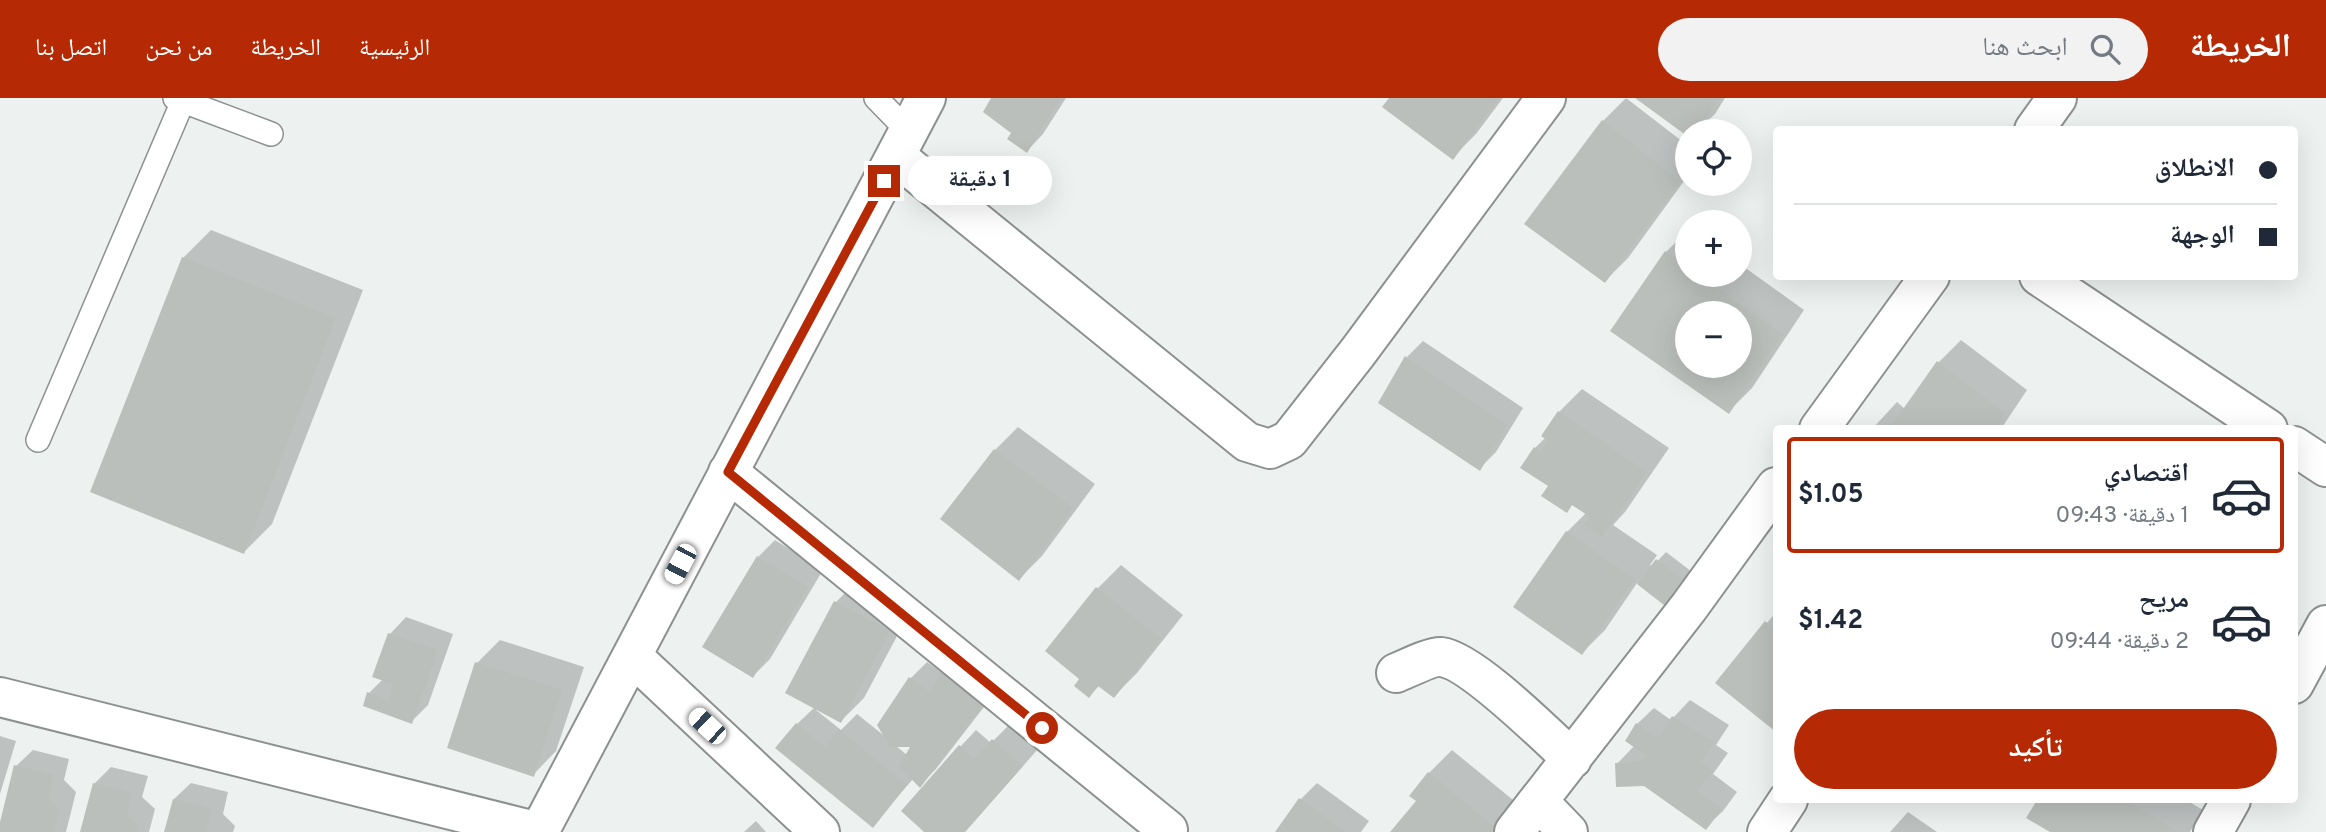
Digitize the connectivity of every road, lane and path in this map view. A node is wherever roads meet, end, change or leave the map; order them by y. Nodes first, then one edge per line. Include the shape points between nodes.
1 (876, 98) edge
2 (926, 98) edge
3 (1546, 98) edge
4 (2057, 98) edge
5 (179, 99) edge
6 (2037, 126) edge
7 (271, 134) dead end
8 (903, 145) junction
9 (1927, 280) edge
10 (2045, 280) edge
11 (1822, 425) edge
12 (2262, 425) edge
13 (38, 440) dead end
14 (2298, 449) edge
15 (2326, 467) edge
16 (728, 472) junction
17 (1773, 491) edge
18 (2326, 625) edge
19 (632, 656) junction
20 (1396, 673) dead end
21 (2298, 677) edge
22 (0, 697) edge
23 (1572, 759) junction
24 (1538, 801) junction
25 (1786, 803) edge
26 (2229, 803) edge
27 (1168, 830) edge
28 (539, 832) edge
29 (820, 832) edge
30 (1514, 832) edge
31 (1568, 832) edge
32 (1767, 832) edge
33 (2213, 832) edge

1 - 8 lane
2 - 8 street
3 - 8 street via 1289,440 1270,449 1247,442
4 - 6 street
5 - 7 lane
5 - 13 lane
8 - 16 street
9 - 11 street
10 - 12 street
14 - 15 street
16 - 19 street
16 - 27 street
17 - 23 street
18 - 21 street
19 - 28 street
19 - 29 street
20 - 23 street via 1439,656 1458,662
22 - 28 street
23 - 24 street
24 - 30 street
24 - 31 street
25 - 32 street
26 - 33 street

